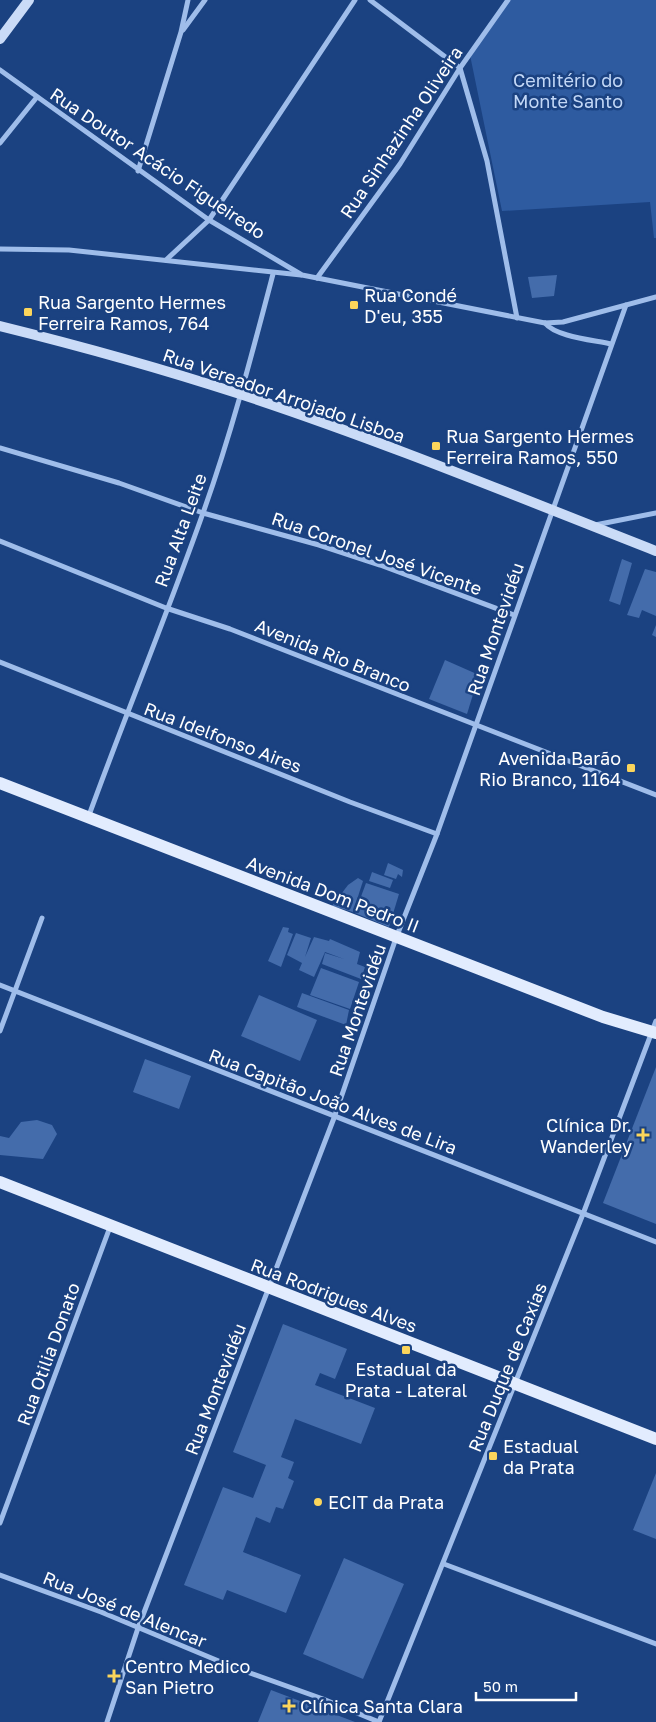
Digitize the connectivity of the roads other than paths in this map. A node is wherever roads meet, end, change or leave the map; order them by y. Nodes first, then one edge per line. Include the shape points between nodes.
1 (29, 0) edge
2 (188, 0) edge
3 (205, 0) edge
4 (355, 0) edge
5 (370, 0) edge
6 (508, 0) edge
7 (181, 32) junction
8 (0, 39) edge
9 (460, 68) junction
10 (0, 70) edge
11 (37, 97) junction
12 (0, 143) edge
13 (138, 171) junction
14 (209, 220) junction
15 (0, 249) edge
16 (166, 260) junction
17 (273, 274) junction
18 (302, 275) junction
19 (316, 278) junction
20 (656, 297) edge
21 (626, 304) junction
22 (517, 318) junction
23 (545, 323) junction
24 (0, 326) edge
25 (611, 344) junction
26 (241, 394) junction
27 (0, 448) edge
28 (551, 511) junction
29 (656, 512) edge
30 (203, 513) junction
31 (592, 526) junction
32 (0, 541) edge
33 (656, 550) edge
34 (166, 608) junction
35 (514, 615) junction
36 (0, 662) edge
37 (126, 713) junction
38 (476, 726) junction
39 (0, 783) edge
40 (656, 795) edge
41 (88, 818) junction
42 (437, 834) junction
43 (42, 918) dead end
44 (396, 938) junction
45 (0, 985) edge
46 (15, 991) junction
47 (655, 1028) edge
48 (0, 1031) edge
49 (334, 1118) junction
50 (0, 1182) edge
51 (583, 1214) junction
52 (111, 1224) junction
53 (656, 1242) edge
54 (268, 1289) junction
55 (515, 1384) junction
56 (656, 1440) edge
57 (0, 1523) edge
58 (444, 1564) junction
59 (0, 1575) edge
60 (138, 1628) junction
61 (656, 1644) edge
62 (107, 1722) edge
63 (379, 1722) edge

1 - 8 main road
2 - 7 street
3 - 7 street
4 - 14 street
5 - 9 street
6 - 9 street, Rua Sinhazinha Oliveira
7 - 13 street
9 - 19 street, Rua Sinhazinha Oliveira via 400,164
9 - 22 street via 487,161
10 - 11 street, Rua Doutor Acácio Figueiredo
11 - 12 street
11 - 13 street, Rua Doutor Acácio Figueiredo
13 - 14 street, Rua Doutor Acácio Figueiredo
14 - 16 street
14 - 18 street, Rua Doutor Acácio Figueiredo
15 - 16 street via 69,250
16 - 17 street
17 - 18 street
17 - 26 street, Rua Alta Leite
18 - 19 street, Rua Doutor Acácio Figueiredo
19 - 22 street, Rua Doutor Acácio Figueiredo
20 - 21 street, Rua Doutor Acácio Figueiredo
21 - 23 street, Rua Doutor Acácio Figueiredo via 563,322
21 - 25 street, Rua Montevidéu
22 - 23 street, Rua Doutor Acácio Figueiredo
23 - 25 street via 566,334
24 - 26 main road, Rua Vereador Arrojado Lisboa via 110,353
25 - 28 street, Rua Montevidéu
26 - 28 main road, Rua Vereador Arrojado Lisboa via 490,484
26 - 30 street, Rua Alta Leite
27 - 30 street, Rua Coronel José Vicente via 118,483
28 - 31 main road, Rua Vereador Arrojado Lisboa
28 - 35 street, Rua Montevidéu
29 - 31 street
30 - 34 street, Rua Alta Leite
30 - 35 street, Rua Coronel José Vicente via 345,553
31 - 33 main road, Rua Vereador Arrojado Lisboa
32 - 34 street, Avenida Rio Branco
34 - 37 street, Rua Alta Leite
34 - 38 street, Avenida Rio Branco via 240,632
35 - 38 street, Rua Montevidéu
36 - 37 street, Rua Idelfonso Aires
37 - 41 street, Rua Alta Leite
37 - 42 street, Rua Idelfonso Aires
38 - 40 street, Avenida Rio Branco
38 - 42 street, Rua Montevidéu
39 - 41 main road, Avenida Dom Pedro II
41 - 44 main road, Avenida Dom Pedro II
42 - 44 street, Rua Montevidéu
43 - 46 street
44 - 47 main road, Avenida Dom Pedro II via 603,1017
44 - 49 street, Rua Montevidéu
45 - 46 street, Rua Capitão João Alves de Lira
46 - 48 street
46 - 49 street, Rua Capitão João Alves de Lira
47 - 51 street, Rua Duque de Caxias
49 - 51 street, Rua Capitão João Alves de Lira via 419,1148
49 - 54 street, Rua Montevidéu
50 - 52 main road, Rua Rodrigues Alves
51 - 53 street, Rua Capitão João Alves de Lira
51 - 55 street, Rua Duque de Caxias
52 - 54 main road, Rua Rodrigues Alves
52 - 57 street, Rua Otilia Donato
54 - 55 main road, Rua Rodrigues Alves
54 - 60 street, Rua Montevidéu
55 - 56 main road, Rua Rodrigues Alves
55 - 58 street, Rua Duque de Caxias
58 - 61 street
58 - 63 street, Rua Duque de Caxias
59 - 60 street, Rua José de Alencar
60 - 62 street, Rua Montevidéu
60 - 63 street, Rua José de Alencar

